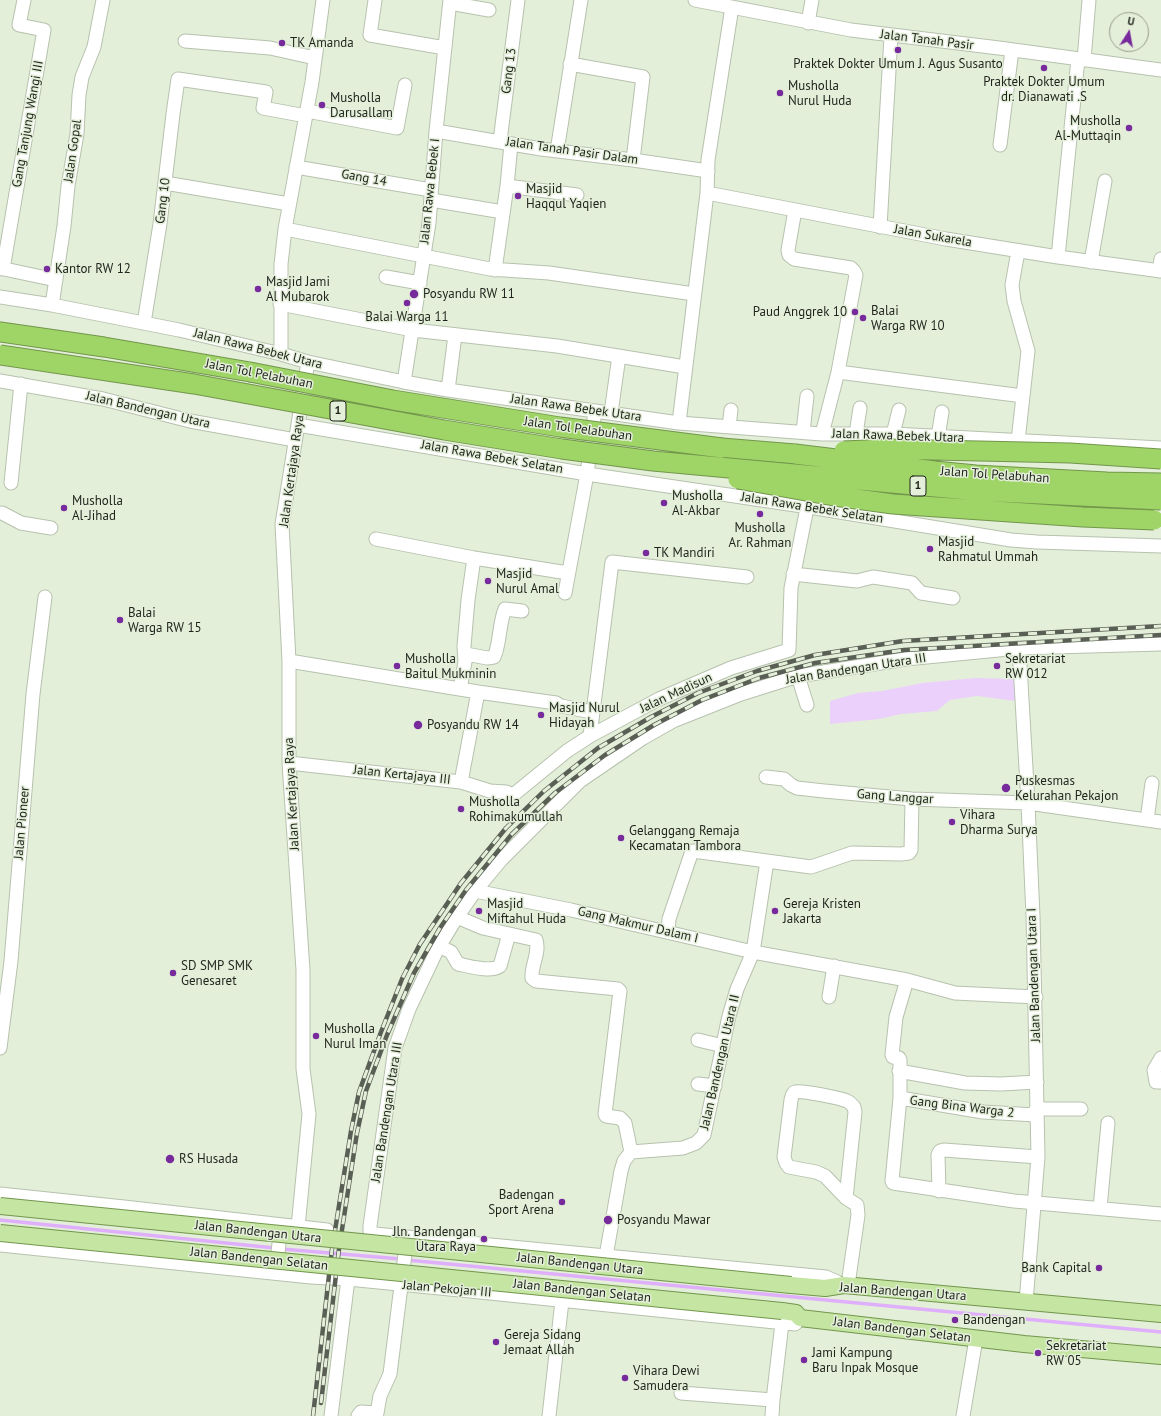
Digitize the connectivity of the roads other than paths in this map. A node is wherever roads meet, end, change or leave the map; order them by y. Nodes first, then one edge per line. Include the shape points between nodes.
1 (24, 0) edge
2 (103, 0) edge
3 (323, 0) edge
4 (375, 0) edge
5 (518, 0) edge
6 (581, 0) edge
7 (694, 0) edge
8 (812, 0) edge
9 (1089, 0) edge
10 (450, 2) edge
11 (732, 7) junction
12 (489, 10) dead end
13 (808, 23) junction
14 (891, 36) junction
15 (185, 41) dead end
16 (446, 48) junction
17 (1012, 50) junction
18 (316, 58) junction
19 (1081, 59) junction
20 (570, 64) junction
21 (1161, 70) edge
22 (405, 86) dead end
23 (306, 114) junction
24 (436, 132) junction
25 (506, 142) junction
26 (1000, 145) dead end
27 (557, 151) junction
28 (633, 160) junction
29 (296, 166) junction
30 (708, 171) junction
31 (1105, 181) dead end
32 (165, 183) junction
33 (507, 186) junction
34 (707, 193) junction
35 (431, 195) junction
36 (577, 195) dead end
37 (290, 204) junction
38 (795, 210) junction
39 (503, 212) junction
40 (880, 227) junction
41 (285, 229) junction
42 (1018, 251) junction
43 (424, 256) junction
44 (1058, 257) junction
45 (1091, 262) junction
46 (1160, 267) edge
47 (1, 269) edge
48 (495, 270) junction
49 (386, 277) dead end
50 (56, 280) junction
51 (420, 283) junction
52 (694, 294) junction
53 (0, 297) edge
54 (280, 304) junction
55 (52, 305) junction
56 (144, 324) junction
57 (413, 330) junction
58 (0, 332) edge
59 (455, 334) junction
60 (281, 354) junction
61 (0, 355) edge
62 (619, 356) junction
63 (308, 362) junction
64 (685, 367) junction
65 (838, 372) junction
66 (0, 381) edge
67 (404, 382) junction
68 (21, 384) junction
69 (448, 390) junction
70 (807, 396) dead end
71 (1023, 396) junction
72 (860, 408) dead end
73 (731, 410) dead end
74 (899, 410) dead end
75 (595, 411) junction
76 (942, 412) dead end
77 (611, 413) junction
78 (679, 423) junction
79 (298, 425) junction
80 (729, 427) junction
81 (814, 433) junction
82 (856, 434) junction
83 (894, 434) junction
84 (938, 437) junction
85 (295, 440) junction
86 (1018, 441) junction
87 (1161, 448) edge
88 (795, 454) junction
89 (1161, 458) edge
90 (676, 462) junction
91 (587, 474) junction
92 (11, 483) dead end
93 (1161, 483) edge
94 (1161, 500) edge
95 (809, 507) junction
96 (2, 513) dead end
97 (1161, 520) edge
98 (51, 528) dead end
99 (376, 539) dead end
100 (1161, 546) edge
101 (474, 558) junction
102 (568, 572) junction
103 (793, 574) junction
104 (747, 577) dead end
105 (564, 593) dead end
106 (45, 597) dead end
107 (953, 598) dead end
108 (522, 611) dead end
109 (1161, 644) edge
110 (1019, 648) junction
111 (466, 654) junction
112 (289, 661) junction
113 (798, 676) junction
114 (460, 690) junction
115 (478, 692) junction
116 (807, 705) dead end
117 (592, 712) junction
118 (590, 736) junction
119 (289, 763) junction
120 (766, 777) dead end
121 (461, 782) junction
122 (1152, 783) dead end
123 (513, 796) joint
124 (912, 798) junction
125 (1028, 803) junction
126 (1147, 820) junction
127 (1161, 822) edge
128 (767, 861) junction
129 (475, 891) junction
130 (457, 917) junction
131 (668, 932) junction
132 (509, 934) junction
133 (439, 946) junction
134 (753, 952) junction
135 (834, 966) junction
136 (908, 980) junction
137 (829, 997) dead end
138 (1036, 997) junction
139 (698, 1040) dead end
140 (723, 1046) junction
141 (0, 1048) edge
142 (1161, 1058) edge
143 (899, 1071) junction
144 (1037, 1082) junction
145 (1161, 1082) edge
146 (698, 1084) dead end
147 (715, 1086) junction
148 (900, 1098) junction
149 (1081, 1109) dead end
150 (1036, 1112) junction
151 (1108, 1123) dead end
152 (631, 1152) junction
153 (1038, 1157) junction
154 (938, 1190) junction
155 (0, 1194) edge
156 (846, 1198) junction
157 (1035, 1202) junction
158 (0, 1206) edge
159 (1100, 1208) junction
160 (1161, 1214) edge
161 (281, 1226) junction
162 (298, 1226) junction
163 (327, 1230) dead end
164 (0, 1233) edge
165 (407, 1239) junction
166 (0, 1245) edge
167 (606, 1256) junction
168 (276, 1272) junction
169 (348, 1280) junction
170 (402, 1282) junction
171 (846, 1285) junction
172 (562, 1301) junction
173 (1026, 1302) junction
174 (1161, 1314) edge
175 (782, 1317) junction
176 (976, 1339) junction
177 (1161, 1356) edge
178 (681, 1393) dead end
179 (772, 1400) junction
180 (331, 1416) edge
181 (358, 1416) edge
182 (549, 1416) edge
183 (772, 1416) edge
184 (963, 1416) edge

1 - 47 street, Gang Tanjung Wangi III via 19,25 44,30
2 - 50 street, Jalan Gopal via 94,47 82,77 77,134
3 - 18 street
4 - 16 street via 370,35
5 - 25 street, Gang 13
6 - 20 street
7 - 11 street, Jalan Tanah Pasir
8 - 13 street
9 - 19 street
10 - 12 street
10 - 16 street, Jalan Rawa Bebek I
11 - 13 street, Jalan Tanah Pasir
11 - 30 street
13 - 14 street, Jalan Tanah Pasir
14 - 17 street, Jalan Tanah Pasir
14 - 40 street
15 - 18 street via 270,48
16 - 24 street, Jalan Rawa Bebek I
17 - 19 street, Jalan Tanah Pasir
17 - 26 street
18 - 23 street
19 - 21 street, Jalan Tanah Pasir
19 - 44 street
20 - 27 street
20 - 28 street via 643,77
22 - 23 street via 397,128
23 - 29 street
23 - 32 street, Gang 10 via 263,108 266,92 178,79
24 - 25 street, Jalan Tanah Pasir Dalam
24 - 35 street, Jalan Rawa Bebek I
25 - 27 street, Jalan Tanah Pasir Dalam
25 - 33 street, Gang 13
27 - 28 street, Jalan Tanah Pasir Dalam
28 - 30 street, Jalan Tanah Pasir Dalam
29 - 35 street, Gang 14
29 - 37 street
30 - 34 street
31 - 45 street
32 - 37 street
32 - 56 street, Gang 10
33 - 36 street
33 - 39 street, Gang 13
34 - 38 street, Jalan Sukarela
34 - 52 street
35 - 39 street, Gang 14
35 - 43 street, Jalan Rawa Bebek I
37 - 41 street
38 - 40 street, Jalan Sukarela
38 - 65 street via 789,255 794,259 850,268 856,275
39 - 48 street, Gang 13
40 - 42 street, Jalan Sukarela
41 - 43 street
41 - 54 street
42 - 44 street, Jalan Sukarela
42 - 71 street via 1012,285 1028,351
43 - 48 street
43 - 51 street, Jalan Rawa Bebek I
44 - 45 street, Jalan Sukarela
45 - 46 street, Jalan Sukarela
47 - 50 street
48 - 52 street via 549,273
49 - 51 street
50 - 55 street, Jalan Gopal
51 - 57 street, Jalan Rawa Bebek I
52 - 64 street
53 - 55 street, Jalan Rawa Bebek Utara
54 - 57 street
54 - 60 street
55 - 56 street, Jalan Rawa Bebek Utara
56 - 60 street, Jalan Rawa Bebek Utara
57 - 59 street
57 - 67 street, Jalan Rawa Bebek I
58 - 88 highway, Jalan Tol Pelabuhan / 1, bridge via 196,362 393,400 560,427 722,448
59 - 62 street
59 - 69 street
60 - 63 street, Jalan Rawa Bebek Utara
61 - 90 highway, Jalan Tol Pelabuhan / 1, bridge via 201,386 388,421 530,444
62 - 64 street
62 - 77 street
63 - 67 street, Jalan Rawa Bebek Utara
63 - 79 street, Jalan Kertajaya Raya
64 - 78 street
65 - 71 street
65 - 81 street
66 - 68 street, Jalan Bandengan Utara
67 - 69 street, Jalan Rawa Bebek Utara
68 - 85 street, Jalan Bandengan Utara via 103,399 190,421
68 - 92 street
69 - 75 street, Jalan Rawa Bebek Utara
70 - 81 street
71 - 86 street
72 - 82 street
73 - 80 street
74 - 83 street
75 - 77 street, Jalan Rawa Bebek Utara
75 - 91 street
76 - 84 street
77 - 78 street, Jalan Rawa Bebek Utara
78 - 80 street, Jalan Rawa Bebek Utara
79 - 85 street, Jalan Kertajaya Raya
79 - 91 street, Jalan Rawa Bebek Selatan
80 - 81 street, Jalan Rawa Bebek Utara
81 - 82 street, Jalan Rawa Bebek Utara
81 - 95 street
82 - 83 street, Jalan Rawa Bebek Utara
83 - 84 street, Jalan Rawa Bebek Utara
84 - 86 street, Jalan Rawa Bebek Utara
85 - 112 street, Jalan Kertajaya Raya via 282,524
86 - 87 street, Jalan Rawa Bebek Utara
88 - 89 highway, bridge via 888,448
88 - 93 highway, Jalan Tol Pelabuhan / 1, bridge via 935,472
90 - 94 highway, Jalan Tol Pelabuhan / 1, bridge via 979,491
90 - 97 highway, bridge via 752,482 893,504
91 - 95 street, Jalan Rawa Bebek Selatan
91 - 102 street
95 - 100 street, Jalan Rawa Bebek Selatan via 1011,540
95 - 103 street
96 - 98 street via 21,523
99 - 101 street
101 - 102 street
101 - 111 street via 464,646
102 - 105 street
103 - 107 street via 857,581 873,577 912,583 921,593
103 - 118 street, Jalan Madisun via 789,650 731,668 659,699
104 - 117 street via 612,562
106 - 141 street, Jalan Pioneer via 33,694 11,961
108 - 111 street via 505,609 494,657
109 - 110 street, Jalan Bandengan Utara III
110 - 113 street, Jalan Bandengan Utara III via 906,659
110 - 125 street, Jalan Bandengan Utara I
111 - 114 street
112 - 114 street
112 - 119 street, Jalan Kertajaya Raya
113 - 116 street
113 - 129 street, Jalan Bandengan Utara III via 741,694 673,721 643,738 580,781 501,860
114 - 115 street
115 - 117 street via 556,703
115 - 121 street
117 - 118 street
118 - 123 street, Jalan Madisun via 567,751
119 - 121 street, Jalan Kertajaya III
119 - 162 street, Jalan Kertajaya Raya via 303,970 303,1070 309,1114
120 - 124 street, Gang Langgar via 784,779 797,788
121 - 123 street, Jalan Kertajaya III via 490,791 506,792
122 - 126 street
124 - 125 street, Gang Langgar
124 - 128 street via 909,853 852,853 811,867
125 - 126 street, Gang Langgar
125 - 138 street, Jalan Bandengan Utara I
126 - 127 street, Gang Langgar
128 - 131 street via 693,851 669,919
128 - 134 street, Jalan Bandengan Utara II
129 - 130 street, Jalan Bandengan Utara III
129 - 131 street, Gang Makmur Dalam I
130 - 132 street via 483,928
130 - 133 street, Jalan Bandengan Utara III
131 - 134 street, Gang Makmur Dalam I
132 - 133 street via 500,966 496,969 458,964 451,952
132 - 152 street via 536,940 538,948 531,972 532,978 536,981 616,988 620,991 605,1114 623,1120
133 - 165 street, Jalan Bandengan Utara III via 409,1009 395,1048 370,1226 370,1231 375,1234
134 - 135 street
134 - 140 street, Jalan Bandengan Utara II via 737,989
135 - 136 street
135 - 137 street
136 - 138 street via 955,994
136 - 143 street via 896,1017 892,1054 900,1060
138 - 144 street, Jalan Bandengan Utara I
139 - 140 street
140 - 147 street, Jalan Bandengan Utara II
142 - 145 street via 1154,1070 1156,1082
143 - 144 street via 965,1083
143 - 148 street
144 - 150 street, Jalan Bandengan Utara I
146 - 147 street
147 - 152 street, Jalan Bandengan Utara II via 704,1135 696,1143 683,1148
148 - 150 street, Gang Bina Warga 2 via 983,1112
148 - 154 street, Gang Bina Warga 2 via 892,1181
149 - 150 street, Gang Bina Warga 2
150 - 153 street, Jalan Bandengan Utara I
151 - 159 street
152 - 167 street via 624,1161 621,1171
153 - 154 street via 940,1151
153 - 157 street, Jalan Bandengan Utara I
154 - 157 street
155 - 161 street, Jalan Bandengan Utara
156 - 156 street via 821,1173 789,1167 786,1163 784,1157 790,1100 796,1092 839,1098 854,1107
156 - 171 street via 857,1205 858,1215
157 - 159 street
157 - 173 street, Jalan Bandengan Utara I
158 - 171 main road, Jalan Bandengan Utara, bridge via 791,1285 825,1288
159 - 160 street
161 - 162 street
161 - 168 street, bridge
162 - 163 street
164 - 175 main road, Jalan Bandengan Selatan, bridge
165 - 167 street
165 - 170 street, bridge
166 - 168 street, Jalan Bandengan Selatan
167 - 171 street via 826,1277
168 - 169 street, Jalan Bandengan Selatan
169 - 170 street, Jalan Pekojan III
169 - 180 street
170 - 172 street, Jalan Pekojan III
170 - 181 street via 390,1374 380,1396 378,1412 361,1412
171 - 173 main road, Jalan Bandengan Utara
172 - 175 street, Jalan Pekojan III
172 - 182 street
173 - 174 main road, Jalan Bandengan Utara
175 - 176 main road, Jalan Bandengan Selatan via 796,1313 800,1318
175 - 179 street
176 - 177 main road, Jalan Bandengan Selatan
176 - 184 street
178 - 179 street
179 - 183 street

